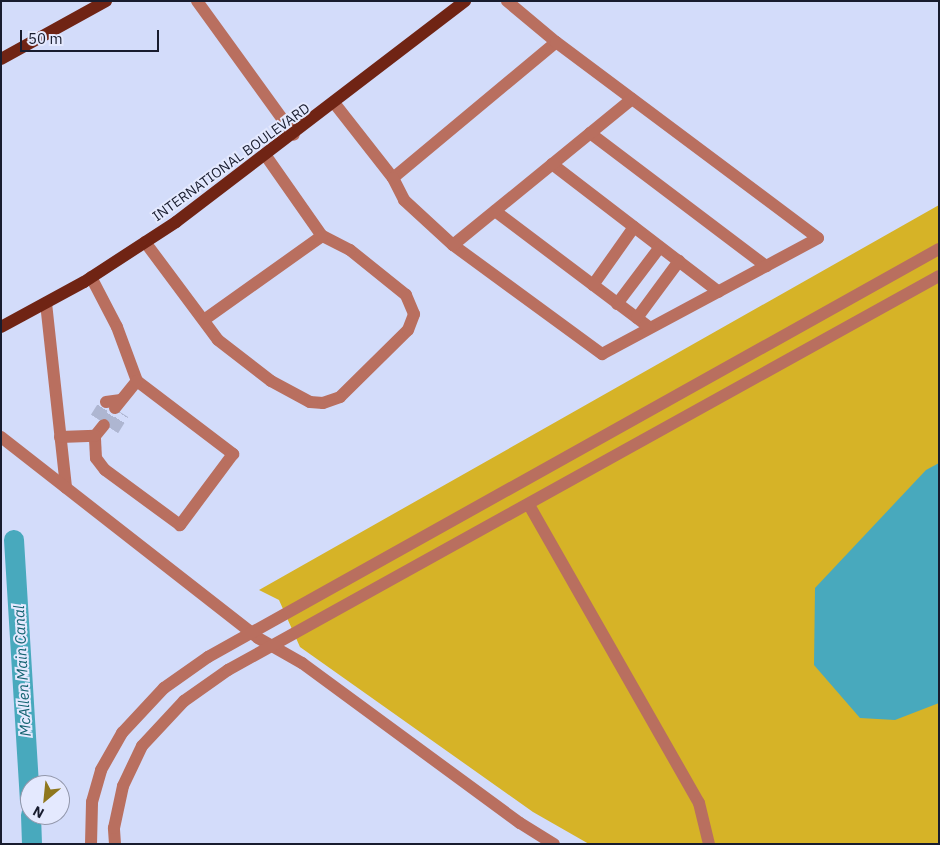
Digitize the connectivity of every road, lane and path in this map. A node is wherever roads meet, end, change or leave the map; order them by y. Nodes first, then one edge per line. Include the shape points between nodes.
1 (106, 1) edge
2 (197, 1) edge
3 (466, 1) edge
4 (507, 1) edge
5 (556, 42) junction
6 (1, 59) edge
7 (632, 99) junction
8 (335, 104) junction
9 (590, 133) junction
10 (294, 135) junction
11 (266, 156) junction
12 (552, 164) junction
13 (393, 178) junction
14 (495, 211) junction
15 (634, 227) junction
16 (322, 236) junction
17 (145, 242) junction
18 (453, 245) junction
19 (660, 246) junction
20 (939, 249) edge
21 (679, 261) junction
22 (766, 266) junction
23 (939, 276) edge
24 (91, 277) junction
25 (593, 285) junction
26 (719, 292) junction
27 (46, 302) junction
28 (617, 304) junction
29 (204, 318) junction
30 (637, 318) junction
31 (1, 327) edge
32 (650, 328) junction
33 (137, 381) junction
34 (117, 406) tunnel mouth
35 (1, 437) edge
36 (60, 437) junction
37 (66, 488) junction
38 (529, 505) junction
39 (250, 632) junction
40 (272, 647) junction
41 (91, 844) edge
42 (115, 844) edge
43 (554, 844) edge
44 (709, 844) edge

1 - 6 main road
2 - 10 street
3 - 8 main road, INTERNATIONAL BOULEVARD
4 - 5 street
5 - 7 street
5 - 13 street
7 - 9 street
7 - 22 street via 818,238
8 - 10 main road, INTERNATIONAL BOULEVARD
8 - 13 street
9 - 12 street
9 - 22 street
10 - 11 main road, INTERNATIONAL BOULEVARD
11 - 16 street
11 - 17 main road, INTERNATIONAL BOULEVARD
12 - 14 street
12 - 15 street
13 - 18 street via 404,200
14 - 18 street
14 - 25 street
15 - 19 street
15 - 25 street
16 - 29 street
16 - 29 street via 350,250 406,295 414,314 408,330 340,397 323,403 310,402 271,381 218,340
17 - 24 main road, INTERNATIONAL BOULEVARD
17 - 29 street
18 - 32 street via 602,354
19 - 21 street
19 - 28 street
20 - 39 street
21 - 26 street
21 - 30 street
22 - 26 street
23 - 38 street
24 - 27 main road, INTERNATIONAL BOULEVARD
24 - 33 street via 117,326
25 - 28 street
26 - 32 street
27 - 31 main road, INTERNATIONAL BOULEVARD
27 - 36 street
28 - 30 street
30 - 32 street
33 - 34 street
33 - 36 street via 233,454 180,525 105,470 96,458 101,428
35 - 37 street
36 - 37 street
37 - 39 street
38 - 40 street
38 - 44 street via 699,804
39 - 40 street
39 - 41 street via 164,688 122,733 101,770 94,794
40 - 42 street via 228,670 184,701 142,746 123,786 114,828
40 - 43 street via 302,663 520,823

